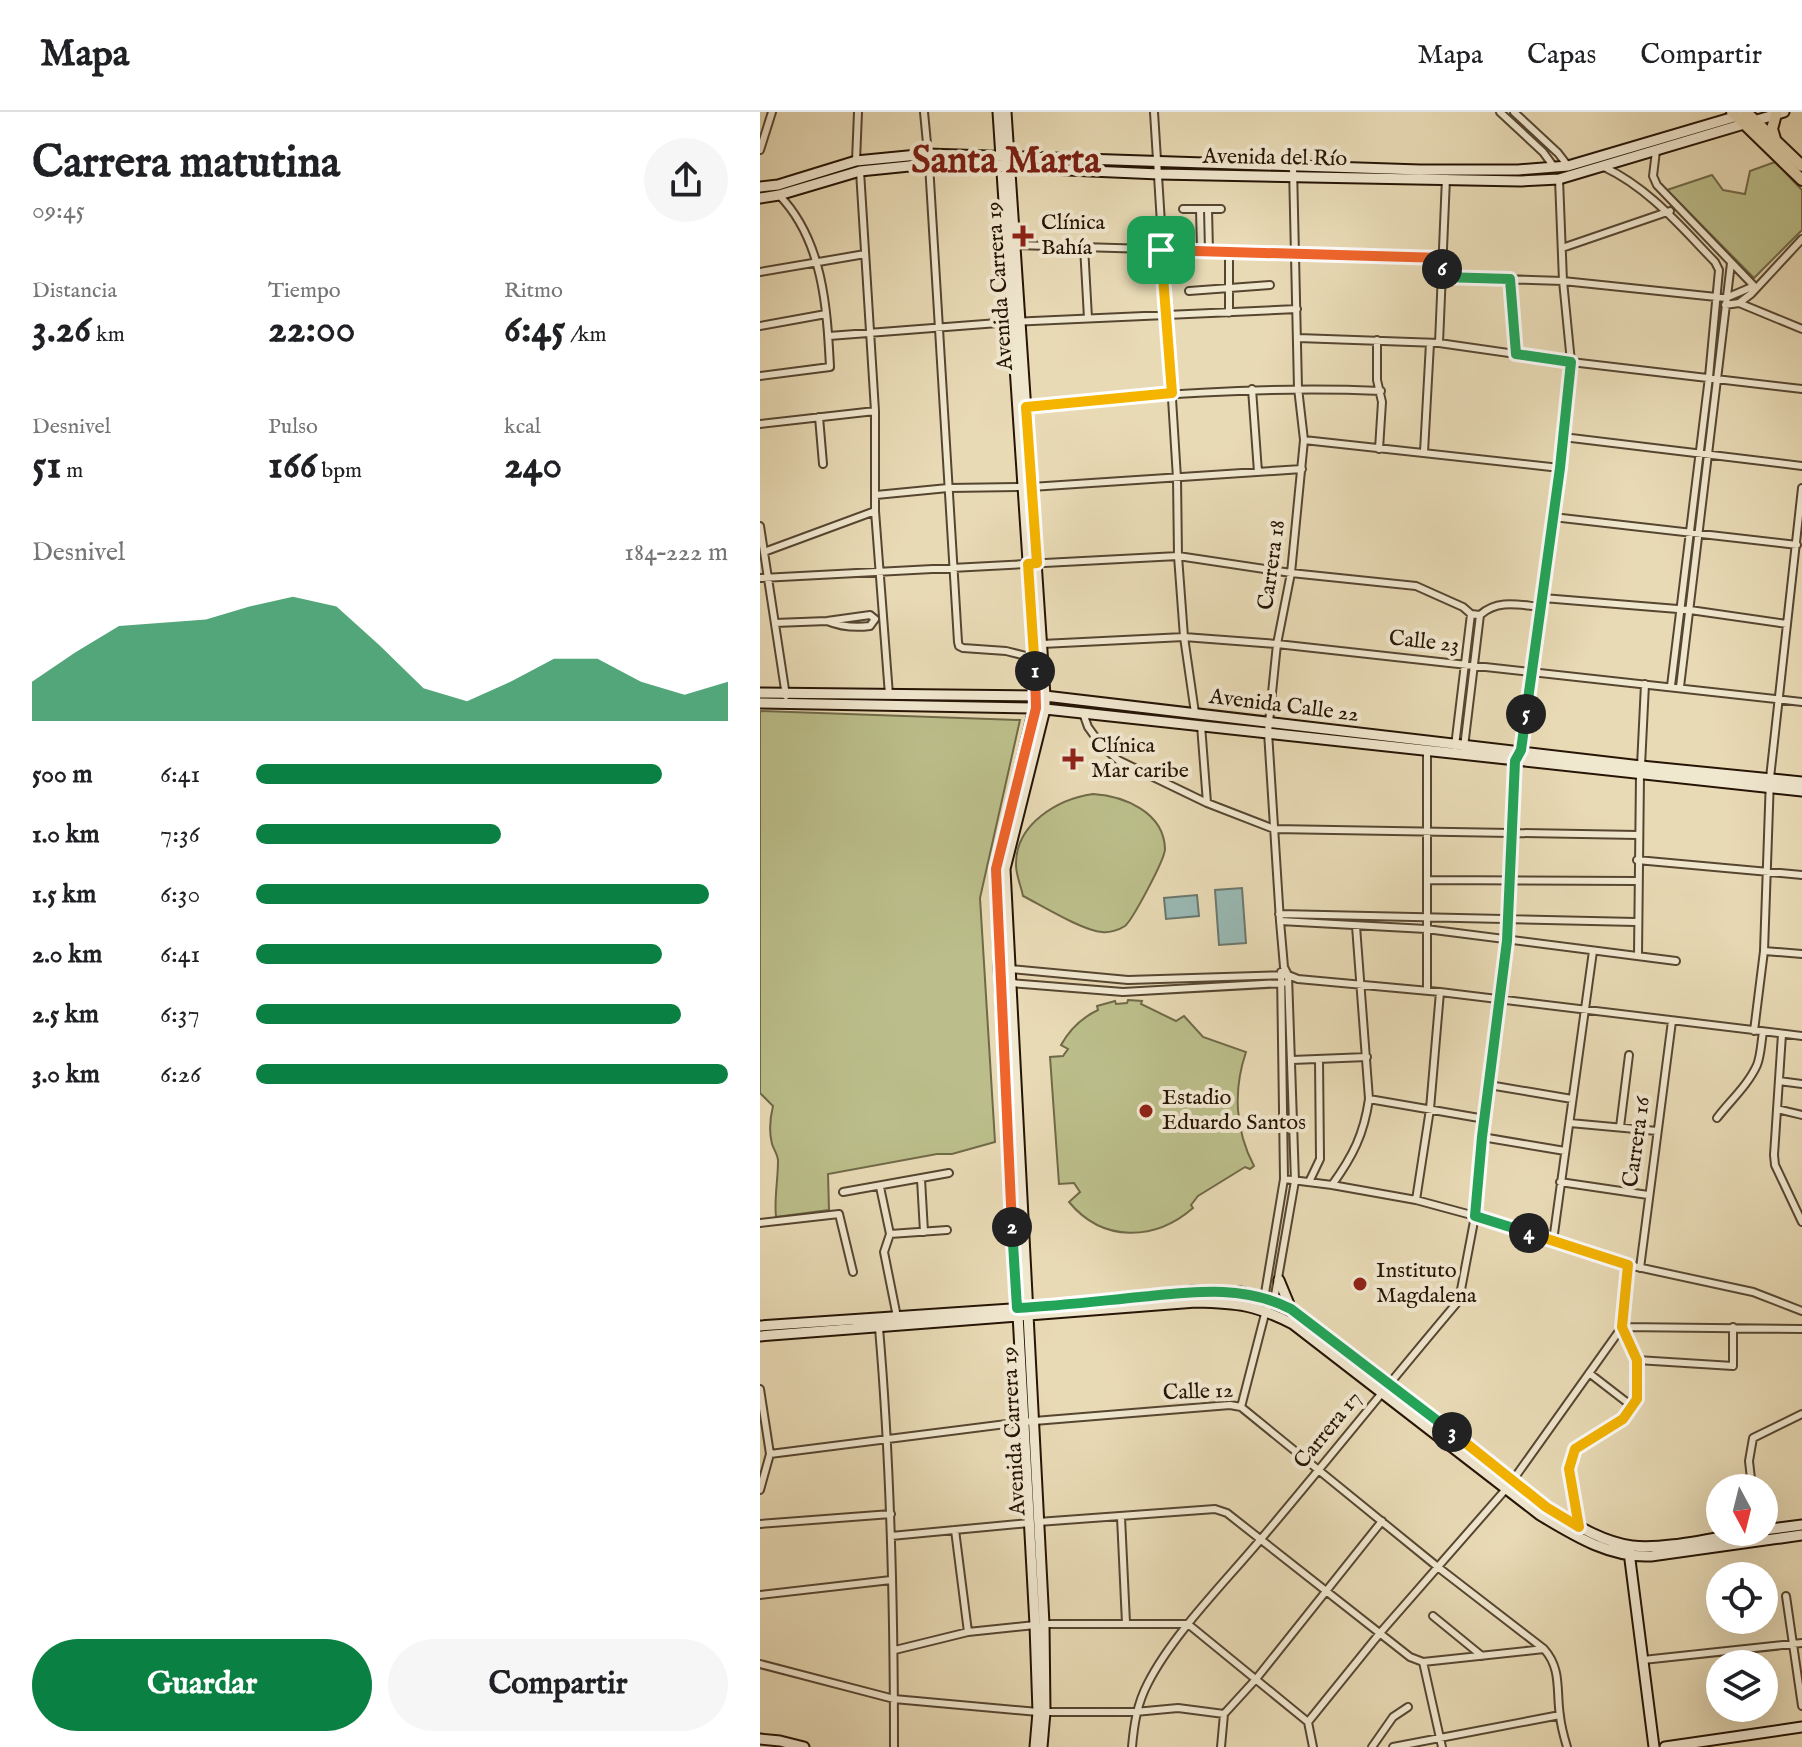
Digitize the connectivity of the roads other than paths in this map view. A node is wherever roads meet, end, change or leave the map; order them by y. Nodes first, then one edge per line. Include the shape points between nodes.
1 (772, 112) edge
2 (858, 112) edge
3 (924, 112) edge
4 (998, 112) edge
5 (1006, 112) edge
6 (1154, 112) edge
7 (1500, 112) edge
8 (1514, 112) edge
9 (1780, 113) edge
10 (1744, 116) edge
11 (1776, 140) junction
12 (760, 150) edge
13 (1656, 151) junction
14 (928, 159) junction
15 (1005, 163) junction
16 (1158, 163) junction
17 (858, 166) junction
18 (1568, 166) junction
19 (1802, 166) edge
20 (1604, 167) junction
21 (1554, 168) junction
22 (1293, 172) junction
23 (1159, 174) junction
24 (1447, 175) junction
25 (1559, 179) junction
26 (1802, 180) edge
27 (760, 187) edge
28 (779, 195) junction
29 (760, 198) edge
30 (1676, 207) junction
31 (1183, 209) dead end
32 (1204, 209) junction
33 (1221, 209) dead end
34 (1667, 213) junction
35 (1802, 239) edge
36 (1014, 245) junction
37 (1084, 246) junction
38 (1562, 248) junction
39 (1161, 250) junction
40 (1205, 251) junction
41 (1229, 252) junction
42 (1295, 253) junction
43 (865, 254) junction
44 (1443, 258) junction
45 (816, 261) junction
46 (1731, 263) junction
47 (760, 272) edge
48 (1442, 277) junction
49 (1510, 279) junction
50 (1563, 281) junction
51 (1270, 285) dead end
52 (1755, 287) junction
53 (1229, 288) junction
54 (1189, 291) dead end
55 (1717, 301) junction
56 (1726, 302) junction
57 (1739, 303) junction
58 (1297, 309) junction
59 (1229, 313) junction
60 (826, 314) junction
61 (1167, 316) junction
62 (1088, 318) junction
63 (1015, 322) junction
64 (760, 326) edge
65 (938, 329) junction
66 (1802, 329) edge
67 (871, 332) junction
68 (829, 336) junction
69 (1298, 338) junction
70 (1377, 340) junction
71 (1430, 343) junction
72 (1439, 343) junction
73 (1516, 354) junction
74 (1571, 362) junction
75 (760, 376) edge
76 (1712, 378) junction
77 (1298, 388) junction
78 (1252, 389) junction
79 (1802, 389) edge
80 (1381, 391) junction
81 (1172, 393) junction
82 (1026, 407) junction
83 (875, 411) junction
84 (819, 417) junction
85 (760, 424) edge
86 (1563, 437) junction
87 (1304, 440) junction
88 (1379, 449) junction
89 (1424, 452) junction
90 (1698, 452) junction
91 (1708, 453) junction
92 (823, 464) dead end
93 (1802, 466) edge
94 (1560, 468) junction
95 (1302, 469) junction
96 (1258, 472) junction
97 (1177, 478) junction
98 (1027, 487) junction
99 (948, 488) junction
100 (1802, 488) edge
101 (876, 495) junction
102 (875, 511) junction
103 (1553, 517) junction
104 (760, 526) edge
105 (1689, 531) junction
106 (1699, 532) junction
107 (1797, 545) junction
108 (764, 552) junction
109 (1178, 556) junction
110 (1032, 564) junction
111 (953, 567) junction
112 (879, 570) junction
113 (1291, 573) junction
114 (768, 577) junction
115 (760, 578) edge
116 (1543, 598) junction
117 (1541, 607) junction
118 (1681, 610) junction
119 (1690, 610) junction
120 (1471, 614) junction
121 (1480, 615) junction
122 (827, 621) junction
123 (775, 623) junction
124 (1787, 624) junction
125 (1184, 637) junction
126 (1042, 644) junction
127 (1277, 644) junction
128 (1034, 658) junction
129 (1466, 665) junction
130 (1475, 666) junction
131 (1532, 673) junction
132 (1645, 684) junction
133 (1671, 686) junction
134 (1680, 687) junction
135 (760, 693) edge
136 (889, 695) junction
137 (1041, 696) junction
138 (786, 698) junction
139 (1778, 699) junction
140 (1802, 702) edge
141 (760, 703) edge
142 (1040, 708) junction
143 (1083, 713) junction
144 (1195, 713) junction
145 (1201, 725) junction
146 (1269, 727) junction
147 (1459, 749) junction
148 (1427, 750) junction
149 (1521, 750) junction
150 (1515, 761) junction
151 (1640, 771) junction
152 (1802, 782) edge
153 (1770, 783) junction
154 (1802, 791) edge
155 (1207, 803) junction
156 (1274, 829) junction
157 (1427, 832) junction
158 (1512, 835) junction
159 (1638, 835) junction
160 (1637, 860) junction
161 (1767, 872) junction
162 (1802, 875) edge
163 (1427, 880) junction
164 (1508, 881) junction
165 (1637, 881) junction
166 (1356, 916) junction
167 (1280, 918) junction
168 (1426, 918) junction
169 (1507, 920) junction
170 (1636, 922) junction
171 (1356, 927) junction
172 (1426, 929) junction
173 (1507, 941) junction
174 (1593, 951) junction
175 (1764, 951) junction
176 (1802, 954) edge
177 (1638, 955) junction
178 (1676, 961) dead end
179 (1004, 968) junction
180 (1284, 979) junction
181 (1004, 982) junction
182 (1360, 985) junction
183 (1427, 990) junction
184 (1440, 992) junction
185 (1501, 1000) junction
186 (1585, 1010) junction
187 (1672, 1021) junction
188 (1754, 1031) junction
189 (1763, 1032) junction
190 (1782, 1034) junction
191 (1802, 1036) edge
192 (1629, 1055) dead end
193 (1367, 1057) junction
194 (1319, 1059) junction
195 (1292, 1060) junction
196 (1779, 1081) junction
197 (1802, 1084) edge
198 (1489, 1085) junction
199 (1369, 1099) junction
200 (1572, 1099) junction
201 (1430, 1109) junction
202 (1777, 1109) junction
203 (1802, 1115) edge
204 (1717, 1118) dead end
205 (1485, 1119) junction
206 (1570, 1123) junction
207 (1620, 1127) junction
208 (1657, 1131) junction
209 (1482, 1137) junction
210 (1565, 1151) junction
211 (949, 1173) dead end
212 (921, 1179) junction
213 (1284, 1179) junction
214 (1295, 1181) junction
215 (1309, 1182) junction
216 (1560, 1182) junction
217 (1332, 1185) junction
218 (880, 1187) junction
219 (843, 1192) dead end
220 (1648, 1195) junction
221 (1416, 1200) junction
222 (1475, 1216) junction
223 (1802, 1222) edge
224 (760, 1223) edge
225 (947, 1230) dead end
226 (924, 1232) junction
227 (890, 1234) junction
228 (1553, 1241) junction
229 (1628, 1265) junction
230 (1640, 1268) junction
231 (853, 1272) dead end
232 (1279, 1280) junction
233 (1269, 1299) junction
234 (1291, 1309) junction
235 (1266, 1310) junction
236 (1802, 1311) edge
237 (1021, 1313) junction
238 (897, 1317) junction
239 (760, 1326) edge
240 (1622, 1327) junction
241 (1733, 1327) junction
242 (879, 1328) junction
243 (1802, 1329) edge
244 (760, 1336) edge
245 (1637, 1360) junction
246 (1589, 1373) junction
247 (1385, 1387) junction
248 (760, 1389) edge
249 (1241, 1407) junction
250 (1633, 1407) junction
251 (1802, 1414) edge
252 (1027, 1422) junction
253 (888, 1438) junction
254 (770, 1454) junction
255 (1319, 1470) junction
256 (1750, 1474) edge
257 (1513, 1480) junction
258 (760, 1488) edge
259 (1506, 1489) junction
260 (891, 1514) junction
261 (1121, 1517) junction
262 (1382, 1521) junction
263 (1033, 1522) junction
264 (760, 1524) edge
265 (1802, 1525) edge
266 (1579, 1527) junction
267 (1778, 1528) edge
268 (955, 1530) junction
269 (1802, 1535) edge
270 (891, 1536) junction
271 (1706, 1539) edge
272 (1260, 1541) junction
273 (1628, 1546) junction
274 (1630, 1557) junction
275 (1439, 1568) junction
276 (891, 1580) junction
277 (1325, 1591) junction
278 (760, 1595) edge
279 (1786, 1596) dead end
280 (1433, 1616) dead end
281 (1126, 1623) junction
282 (1039, 1624) junction
283 (1188, 1624) junction
284 (968, 1632) junction
285 (1380, 1633) junction
286 (1792, 1643) junction
287 (1802, 1643) edge
288 (1544, 1649) junction
289 (895, 1650) junction
290 (1482, 1656) junction
291 (1643, 1660) junction
292 (1423, 1662) junction
293 (760, 1664) edge
294 (1256, 1679) junction
295 (894, 1699) junction
296 (1802, 1706) edge
297 (1408, 1707) dead end
298 (1041, 1712) junction
299 (1135, 1712) junction
300 (1224, 1714) junction
301 (1560, 1715) junction
302 (1308, 1722) junction
303 (1802, 1727) edge
304 (1440, 1737) junction
305 (760, 1739) edge
306 (761, 1747) edge
307 (804, 1747) edge
308 (894, 1747) edge
309 (1035, 1747) edge
310 (1042, 1747) edge
311 (1132, 1747) edge
312 (1221, 1747) edge
313 (1313, 1747) edge
314 (1372, 1747) edge
315 (1393, 1747) edge
316 (1442, 1747) edge
317 (1567, 1747) edge
318 (1654, 1747) edge
319 (1665, 1747) edge

1 - 12 street
2 - 17 street
3 - 14 street
4 - 15 main road, Avenida Carrera 19
5 - 15 main road, Avenida Carrera 19
6 - 16 street
7 - 21 street
8 - 18 street
9 - 10 main road, Avenida del Río
9 - 11 main road via 1772,129
10 - 11 main road
10 - 13 main road, Avenida del Río
10 - 18 main road, Avenida del Río
10 - 26 main road
11 - 19 main road
13 - 20 main road, Avenida del Río
13 - 30 street via 1655,182
14 - 15 main road, Avenida del Río
14 - 17 main road, Avenida del Río
14 - 65 street
15 - 16 main road, Avenida del Río
15 - 23 main road, Avenida del Río
15 - 36 main road, Avenida Carrera 19
15 - 63 main road, Avenida Carrera 19
16 - 22 main road, Avenida del Río
16 - 23 street
17 - 27 main road, Avenida del Río
17 - 28 main road, Avenida del Río
17 - 43 street
18 - 21 main road, Avenida del Río
20 - 25 main road, Avenida del Río
20 - 34 street via 1645,191
21 - 24 main road, Avenida del Río
22 - 23 main road, Avenida del Río
22 - 24 main road, Avenida del Río
22 - 42 street, Carrera 18
23 - 39 street
24 - 25 main road, Avenida del Río
24 - 44 street
25 - 38 street
28 - 29 main road, Avenida del Río
28 - 45 street via 801,224
30 - 34 street
30 - 46 street
31 - 32 street
32 - 33 street
32 - 40 street
34 - 38 street
34 - 55 street via 1715,262
35 - 52 street
36 - 37 street
36 - 63 main road, Avenida Carrera 19
37 - 39 street
37 - 62 street
38 - 50 street
39 - 40 street
39 - 61 street
40 - 41 street
41 - 42 street
41 - 53 street
42 - 44 street
42 - 58 street, Carrera 18
43 - 45 street
43 - 67 street
44 - 48 street
45 - 47 street
45 - 60 street
46 - 52 street
46 - 56 street
48 - 49 street
48 - 72 street
49 - 50 street
49 - 73 street
50 - 55 street
50 - 74 street
51 - 53 street
52 - 56 street
52 - 57 street
53 - 54 street
53 - 59 street
55 - 56 street
55 - 76 street
56 - 57 street
56 - 76 street
57 - 66 street
58 - 59 street
58 - 69 street, Carrera 18
59 - 61 street
60 - 64 street
60 - 68 street
61 - 62 street
61 - 81 street
62 - 63 street
63 - 65 street
63 - 82 main road, Avenida Carrera 19
63 - 98 main road, Avenida Carrera 19
65 - 67 street
65 - 99 street
67 - 68 street
67 - 83 street
68 - 75 street via 830,367
69 - 70 street
69 - 77 street, Carrera 18
70 - 71 street
70 - 80 street
71 - 72 street
71 - 89 street
72 - 73 street
73 - 74 street
74 - 76 street
74 - 86 street
76 - 79 street
76 - 90 street
76 - 91 street
77 - 78 street
77 - 80 street
77 - 87 street, Carrera 18
78 - 81 street
78 - 96 street
80 - 88 street
81 - 82 street
81 - 97 street
82 - 98 main road, Avenida Carrera 19
83 - 84 street
83 - 101 street
84 - 85 street
84 - 92 street
86 - 90 street
86 - 94 street
87 - 88 street
87 - 95 street, Carrera 18
88 - 89 street
89 - 94 street
90 - 91 street
90 - 105 street
91 - 93 street
91 - 106 street
94 - 103 street
95 - 96 street
95 - 113 street, Carrera 18
96 - 97 street
97 - 98 street
97 - 109 street
98 - 99 street
98 - 110 main road, Avenida Carrera 19
99 - 101 street
99 - 111 street
100 - 107 street
101 - 102 street
102 - 108 street
102 - 112 street
103 - 105 street
103 - 116 street
104 - 108 street
105 - 106 street
105 - 118 street
106 - 107 street
106 - 119 street
107 - 124 street
108 - 114 street
109 - 110 street
109 - 113 street
109 - 125 street
110 - 111 street
110 - 126 main road, Avenida Carrera 19
110 - 128 main road, Avenida Carrera 19
111 - 112 street
111 - 128 street via 959,646
112 - 114 street
112 - 136 street
113 - 120 street via 1416,586
113 - 127 street, Carrera 18
114 - 115 street
114 - 123 street
116 - 117 street
116 - 118 street
117 - 121 street via 1500,604
117 - 131 street
118 - 119 street
118 - 133 street
119 - 124 street
119 - 134 street
120 - 121 street
120 - 129 street
121 - 130 street
122 - 122 street via 859,627 875,623 870,615
122 - 123 street
123 - 138 street
124 - 139 street
125 - 126 street, Calle 23
125 - 127 street, Calle 23
125 - 144 street
126 - 137 main road, Avenida Carrera 19
127 - 129 street, Calle 23
127 - 146 street, Carrera 18
128 - 137 main road, Avenida Carrera 19
129 - 130 street, Calle 23
129 - 147 street
130 - 131 street, Calle 23
130 - 147 street
131 - 132 street, Calle 23
131 - 149 street
132 - 133 street, Calle 23
132 - 151 street
133 - 134 street, Calle 23
134 - 139 street, Calle 23
135 - 138 main road, Avenida Calle 22
136 - 137 main road, Avenida Calle 22
136 - 138 main road, Avenida Calle 22
137 - 142 main road, Avenida Carrera 19
137 - 144 main road, Avenida Calle 22
138 - 141 main road, Avenida Calle 22
138 - 142 main road, Avenida Calle 22
139 - 140 street, Calle 23
139 - 153 street
142 - 143 main road, Avenida Calle 22
142 - 179 main road, Avenida Carrera 19 via 1005,869
143 - 145 main road, Avenida Calle 22
143 - 155 street via 1088,727 1118,760
144 - 146 main road, Avenida Calle 22
145 - 146 main road, Avenida Calle 22
145 - 155 street
146 - 147 main road, Avenida Calle 22
146 - 148 main road, Avenida Calle 22
146 - 156 street, Carrera 18
147 - 148 main road, Avenida Calle 22
147 - 149 main road, Avenida Calle 22
147 - 150 main road, Avenida Calle 22
148 - 157 street
149 - 150 street
149 - 151 main road, Avenida Calle 22
150 - 151 main road, Avenida Calle 22
150 - 158 street, Carrera 17
151 - 153 main road, Avenida Calle 22
151 - 159 street
152 - 153 main road, Avenida Calle 22
153 - 154 main road, Avenida Calle 22
153 - 161 street
155 - 156 street
156 - 157 street
156 - 167 street, Carrera 18
157 - 158 street
157 - 163 street
158 - 159 street
158 - 164 street, Carrera 17
159 - 160 street
160 - 161 street
160 - 165 street
161 - 162 street
161 - 175 street
163 - 164 street
163 - 168 street
164 - 165 street
164 - 169 street, Carrera 17
165 - 170 street
166 - 167 street
166 - 168 street
166 - 171 street
167 - 171 street
167 - 180 street, Carrera 18
168 - 169 street
168 - 172 street
169 - 170 street
169 - 173 street, Carrera 17
170 - 177 street
171 - 172 street
171 - 182 street
172 - 173 street
172 - 183 street
173 - 174 street
173 - 185 street, Carrera 17
174 - 177 street
174 - 186 street
175 - 176 street
175 - 188 street
177 - 178 street
179 - 180 street via 1128,980
179 - 181 main road, Avenida Carrera 19
180 - 181 street via 1123,992
180 - 182 street
180 - 195 street, Carrera 18
180 - 213 street, Carrera 18
181 - 237 main road, Avenida Carrera 19
182 - 183 street
182 - 193 street
183 - 184 street
184 - 185 street
184 - 201 street
185 - 186 street
185 - 198 street, Carrera 17
186 - 187 street
186 - 200 street
187 - 188 street
187 - 208 street, Carrera 16
188 - 189 street
189 - 190 street
189 - 204 street via 1758,1062 1748,1081
190 - 191 street
190 - 196 street
192 - 207 street
193 - 194 street
193 - 199 street
194 - 195 street
194 - 215 street via 1320,1159
195 - 214 street, Carrera 18
196 - 197 street
196 - 202 street
198 - 200 street
198 - 205 street, Carrera 17
199 - 201 street
199 - 217 street via 1365,1127
200 - 206 street
201 - 205 street
201 - 221 street
202 - 203 street
202 - 223 street via 1775,1165
205 - 209 street, Carrera 17
206 - 207 street
206 - 210 street
207 - 208 street
208 - 220 street, Carrera 16
209 - 210 street
209 - 222 street, Carrera 17
210 - 216 street
211 - 212 street
212 - 218 street
212 - 226 street
213 - 214 street
213 - 233 street, Carrera 18
214 - 215 street
214 - 232 street, Carrera 18
215 - 217 street
216 - 220 street
216 - 228 street
217 - 221 street
218 - 219 street
218 - 227 street
220 - 230 street, Carrera 16
221 - 222 street
222 - 228 street
222 - 247 street, Carrera 17 via 1456,1304
224 - 231 street via 839,1214
225 - 226 street
226 - 227 street
227 - 238 street via 884,1252
228 - 229 street
229 - 230 street
229 - 240 street
230 - 236 street via 1753,1292
232 - 233 street, Carrera 18
232 - 234 main road
233 - 234 main road
233 - 235 street, Carrera 18
233 - 237 main road via 1241,1292 1193,1291
234 - 247 main road
235 - 237 main road via 1196,1302
235 - 247 main road
235 - 249 street, Carrera 18
237 - 238 main road
237 - 242 main road
237 - 252 main road, Avenida Carrera 19
238 - 239 main road
240 - 241 street
240 - 245 street
240 - 246 street
241 - 243 street
241 - 245 street via 1733,1366
242 - 244 main road
242 - 253 street
245 - 250 street
246 - 250 street
246 - 257 street
247 - 255 street, Carrera 17
247 - 257 main road
247 - 259 main road
248 - 254 street
249 - 252 street, Calle 12
249 - 255 street, Calle 12
250 - 266 street via 1575,1449 1569,1469
251 - 256 street via 1753,1438
252 - 253 street, Calle 12
252 - 263 main road, Avenida Carrera 19
253 - 254 street, Calle 12
253 - 260 street
254 - 258 street
255 - 262 street, Calle 12
255 - 272 street, Carrera 17
257 - 266 main road
259 - 274 main road via 1574,1536
259 - 275 street
260 - 264 street
260 - 270 street
261 - 263 street
261 - 272 street via 1215,1509
261 - 281 street
262 - 275 street, Calle 12
262 - 277 street
263 - 268 street
263 - 282 main road, Avenida Carrera 19
265 - 267 main road
266 - 273 main road
268 - 270 street
268 - 284 street
269 - 274 main road
270 - 276 street
271 - 273 main road
272 - 277 street
272 - 283 street, Carrera 17
273 - 274 main road
274 - 291 main road
275 - 285 street
275 - 288 street, Calle 12
276 - 278 street
276 - 289 street
277 - 285 street
277 - 294 street
279 - 286 street
280 - 290 street
281 - 282 street
281 - 283 street
282 - 284 street
282 - 298 main road, Avenida Carrera 19
283 - 294 street
283 - 299 street, Carrera 17 via 1148,1681
284 - 289 street
285 - 292 street
285 - 302 street
286 - 287 street
286 - 291 street
286 - 296 street
288 - 290 street
288 - 301 street via 1557,1671
289 - 295 street
290 - 292 street
291 - 318 main road
292 - 304 street
293 - 295 street
294 - 300 street
294 - 302 street
295 - 298 street
295 - 308 street
297 - 314 street via 1393,1717
298 - 299 street
298 - 309 main road, Avenida Carrera 19
298 - 310 main road, Avenida Carrera 19
299 - 300 street via 1178,1708
299 - 311 street
300 - 312 street
301 - 304 street
301 - 317 street
302 - 313 street
303 - 319 main road
304 - 315 street
304 - 316 street
305 - 306 street
305 - 307 main road

